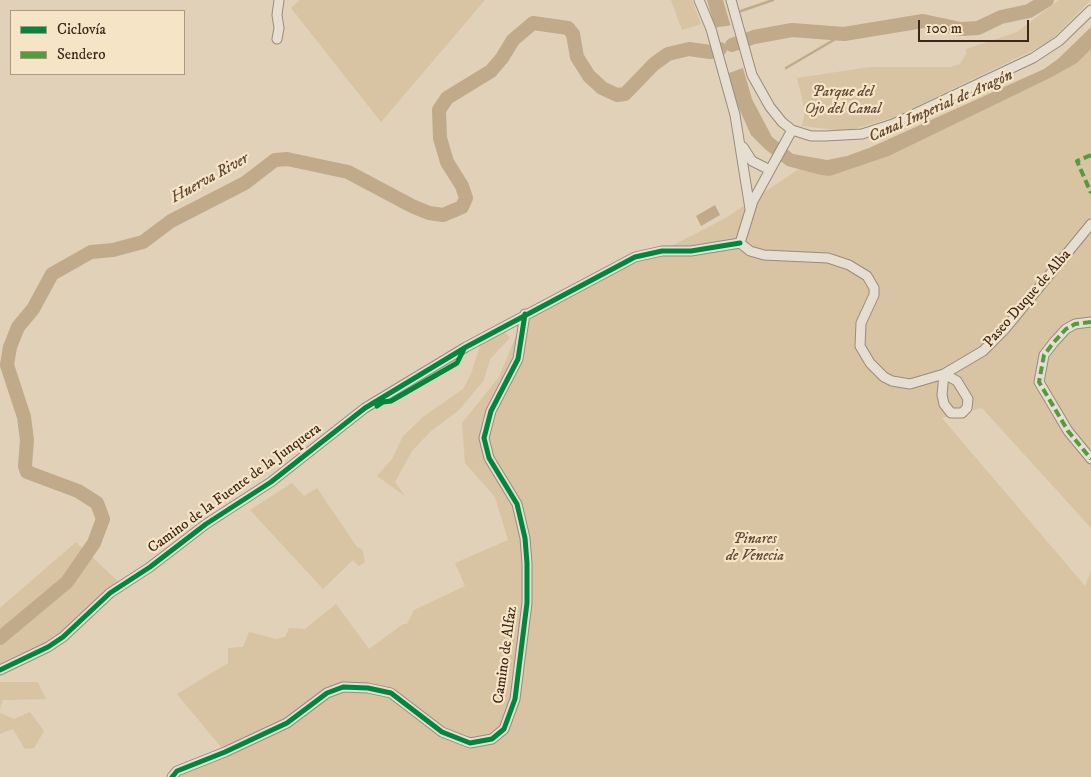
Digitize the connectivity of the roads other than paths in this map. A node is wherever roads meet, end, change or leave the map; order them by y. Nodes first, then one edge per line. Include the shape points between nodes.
1 (279, 0) edge
2 (699, 0) edge
3 (731, 0) edge
4 (1091, 10) edge
5 (277, 39) dead end
6 (792, 130) junction
7 (740, 140) junction
8 (772, 166) junction
9 (750, 209) junction
10 (1091, 224) edge
11 (740, 243) junction
12 (525, 314) junction
13 (1091, 322) edge
14 (958, 366) junction
15 (944, 374) junction
16 (956, 381) junction
17 (1091, 459) edge
18 (0, 670) edge
19 (172, 777) edge

1 - 5 street
2 - 7 street
3 - 6 street via 750,66 767,103
4 - 6 street via 1047,50 893,124 844,136 811,136
6 - 8 street
7 - 8 street via 752,161
7 - 9 street
8 - 9 street
9 - 11 street
10 - 14 street, Paseo Duque de Alba via 1005,329 983,351
11 - 12 street, Camino de la Fuente de la Junquera via 634,257
11 - 15 street, Paseo Duque de Alba via 750,251 764,255 820,257 859,270 874,288 872,302 859,331 860,346 870,363 884,377 902,384 919,383
12 - 18 street, Camino de la Fuente de la Junquera via 374,402 271,482 110,593 63,637
12 - 19 street, Camino de Alfaz via 518,359 491,411 484,438 490,458 516,504 525,538 527,563 527,603 516,699 504,729 492,739 470,743 442,732 391,693 342,687 327,693 287,722 226,752 184,768
13 - 17 street via 1075,324 1054,342 1044,355 1039,382 1068,431
14 - 15 street, Paseo Duque de Alba
14 - 16 street
15 - 16 street
15 - 16 street via 943,401 956,414 964,411 968,401

